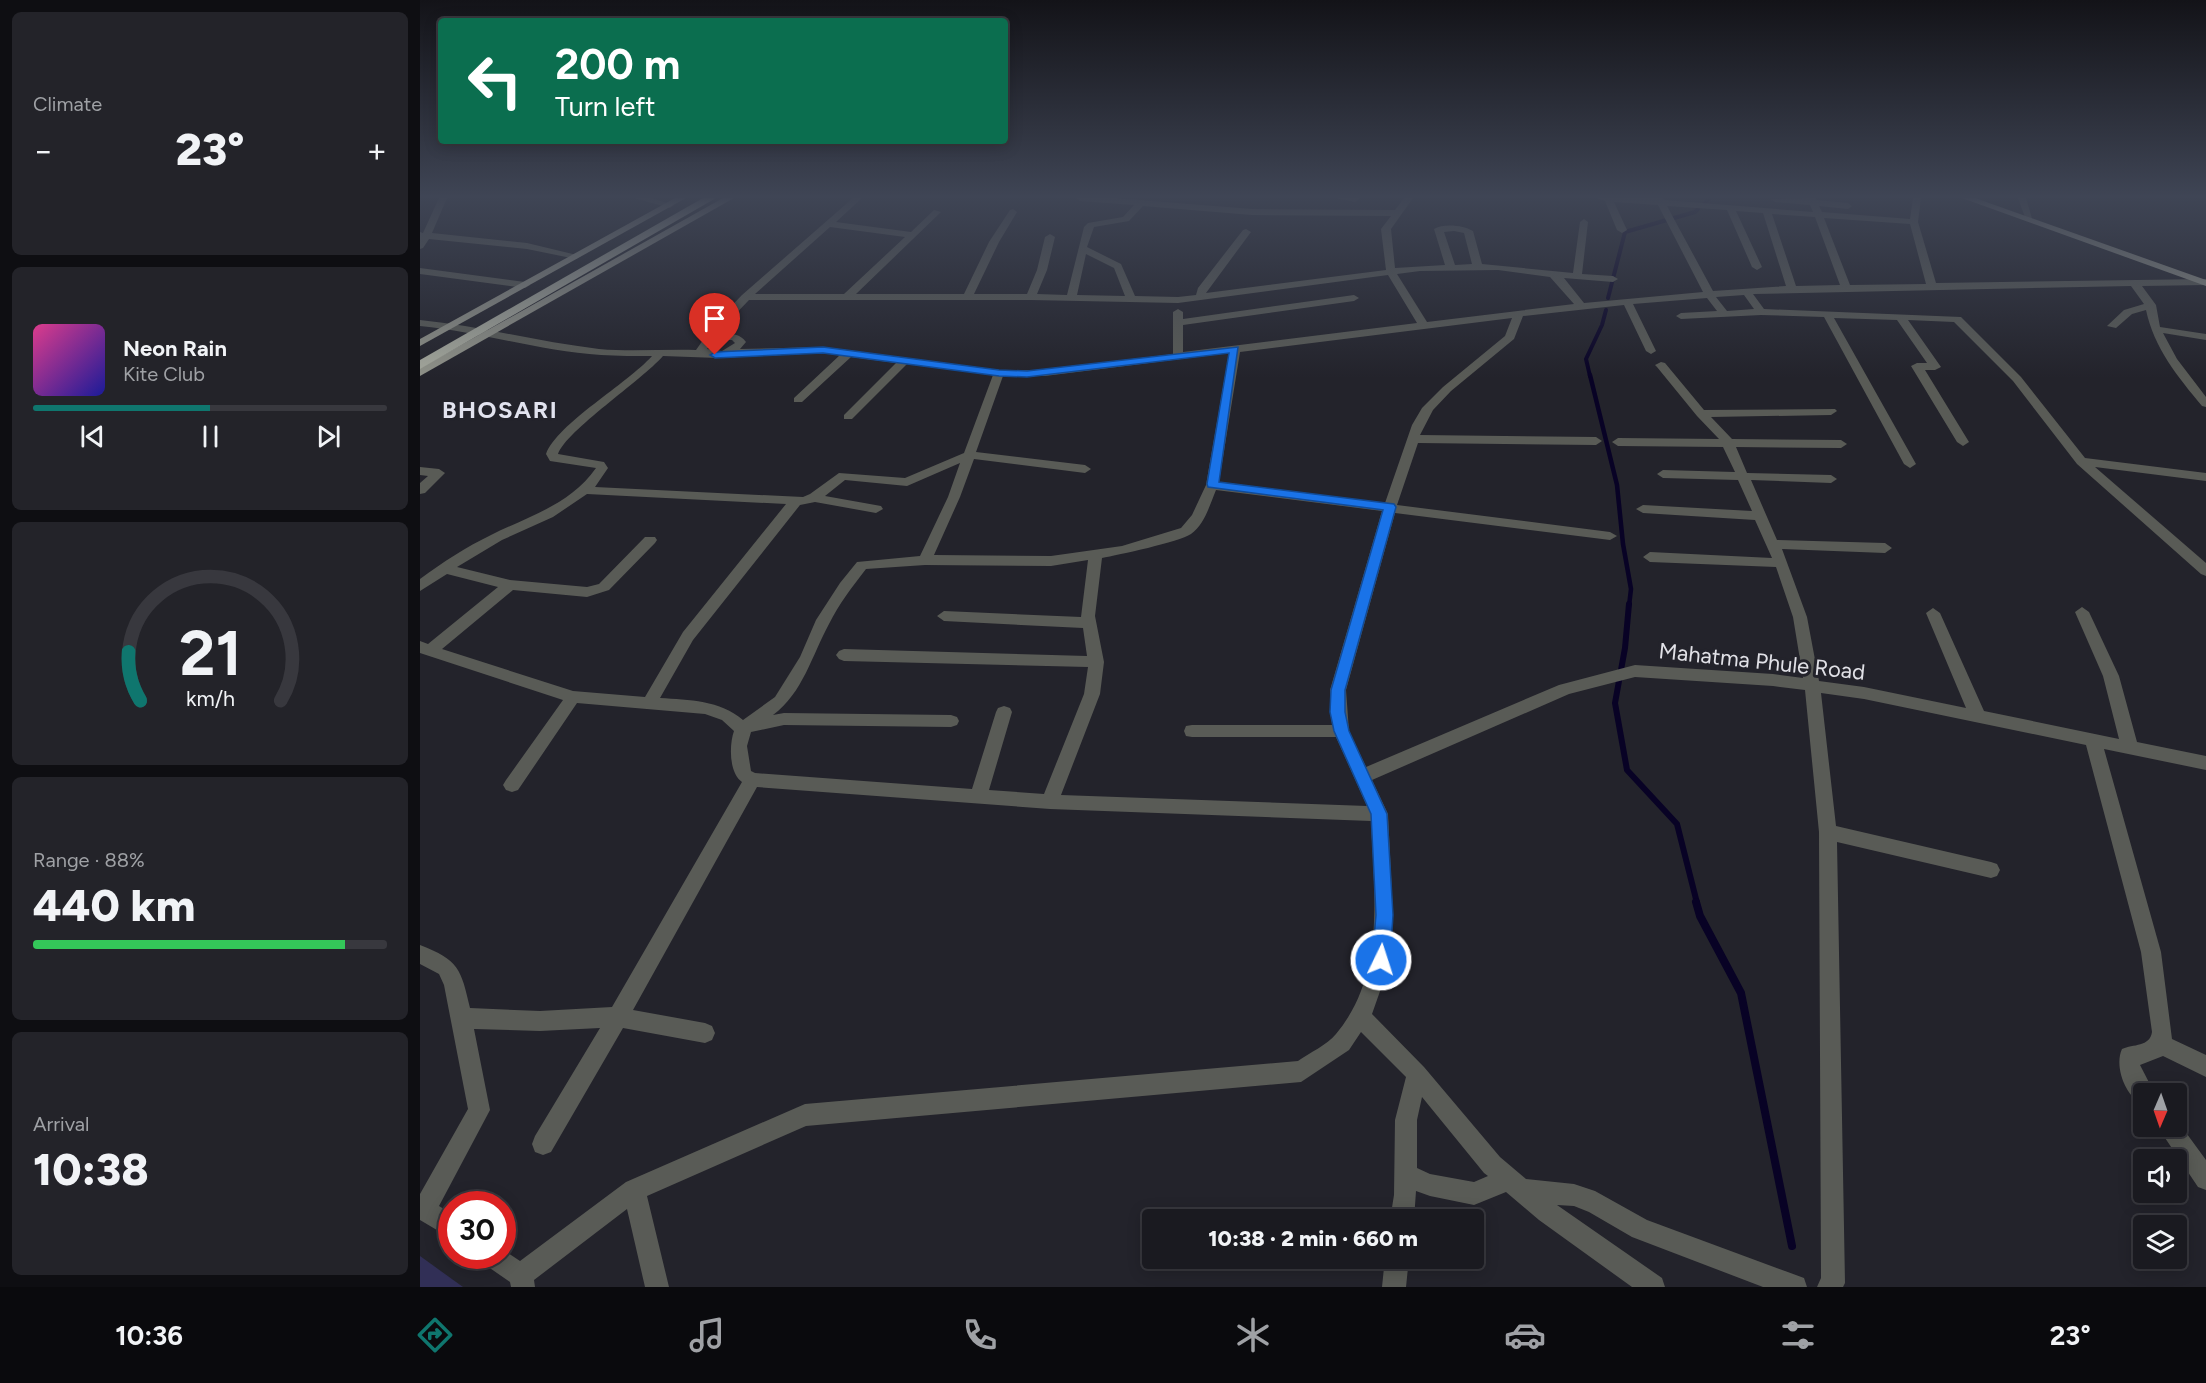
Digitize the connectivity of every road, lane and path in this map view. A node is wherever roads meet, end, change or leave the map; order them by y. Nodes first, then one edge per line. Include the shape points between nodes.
1 (572, 258) edge
2 (586, 258) edge
3 (606, 258) edge
4 (622, 258) edge
5 (790, 258) edge
6 (888, 258) edge
7 (986, 258) edge
8 (1045, 258) edge
9 (1080, 258) edge
10 (1102, 258) edge
11 (1226, 258) edge
12 (1389, 258) edge
13 (1447, 258) edge
14 (1475, 258) edge
15 (1579, 258) edge
16 (1690, 258) edge
17 (1753, 258) edge
18 (1782, 258) edge
19 (1835, 258) edge
20 (1924, 258) edge
21 (2146, 258) edge
22 (1757, 267) dead end
23 (1450, 268) junction
24 (1478, 268) junction
25 (420, 271) edge
26 (1391, 272) junction
27 (1553, 274) junction
28 (1577, 276) junction
29 (1612, 279) dead end
30 (2206, 280) edge
31 (2134, 283) junction
32 (1931, 284) junction
33 (525, 285) junction
34 (1846, 287) junction
35 (1792, 288) junction
36 (1746, 291) junction
37 (1709, 294) junction
38 (746, 297) junction
39 (847, 297) junction
40 (968, 297) junction
41 (1031, 297) junction
42 (1200, 297) junction
43 (1071, 298) junction
44 (1354, 298) dead end
45 (1131, 299) junction
46 (1178, 300) junction
47 (1627, 302) junction
48 (2151, 304) junction
49 (1581, 306) junction
50 (1761, 312) junction
51 (1724, 314) junction
52 (1827, 314) junction
53 (1518, 315) junction
54 (1681, 316) dead end
55 (1901, 318) junction
56 (420, 323) edge
57 (1178, 323) junction
58 (451, 326) junction
59 (1424, 326) junction
60 (2112, 326) dead end
61 (2156, 329) junction
62 (486, 334) junction
63 (719, 337) junction
64 (2206, 337) edge
65 (420, 343) edge
66 (1235, 350) junction
67 (420, 351) edge
68 (1651, 351) dead end
69 (660, 353) junction
70 (705, 353) junction
71 (728, 353) junction
72 (849, 353) junction
73 (1178, 357) junction
74 (904, 361) junction
75 (420, 365) edge
76 (1661, 365) dead end
77 (420, 373) edge
78 (999, 373) junction
79 (798, 400) dead end
80 (2206, 404) edge
81 (1832, 411) dead end
82 (1701, 414) junction
83 (848, 417) dead end
84 (1413, 439) junction
85 (1596, 441) dead end
86 (1618, 442) dead end
87 (1963, 442) dead end
88 (1729, 444) junction
89 (1841, 444) dead end
90 (969, 455) junction
91 (2081, 461) junction
92 (1910, 464) dead end
93 (1084, 469) dead end
94 (420, 471) edge
95 (1664, 474) dead end
96 (2206, 477) edge
97 (1744, 478) junction
98 (1831, 479) dead end
99 (1212, 484) junction
100 (420, 490) edge
101 (585, 490) junction
102 (816, 498) junction
103 (796, 501) junction
104 (1390, 507) junction
105 (876, 509) dead end
106 (1643, 509) dead end
107 (1761, 516) junction
108 (1610, 536) dead end
109 (650, 540) dead end
110 (1773, 544) junction
111 (1885, 548) dead end
112 (1095, 555) junction
113 (1650, 557) dead end
114 (925, 560) junction
115 (1781, 563) junction
116 (443, 568) junction
117 (2206, 571) edge
118 (510, 585) junction
119 (420, 586) edge
120 (2082, 612) dead end
121 (1933, 614) dead end
122 (944, 616) dead end
123 (1089, 623) junction
124 (425, 649) edge
125 (844, 655) dead end
126 (1096, 662) junction
127 (1812, 685) junction
128 (573, 698) junction
129 (649, 703) junction
130 (1004, 712) dead end
131 (1978, 716) junction
132 (951, 721) dead end
133 (743, 729) junction
134 (1192, 731) dead end
135 (1341, 731) junction
136 (2093, 740) junction
137 (2130, 748) junction
138 (2206, 764) edge
139 (1363, 776) junction
140 (752, 780) junction
141 (512, 785) dead end
142 (978, 797) junction
143 (1050, 802) junction
144 (1379, 814) junction
145 (1828, 832) junction
146 (1991, 870) dead end
147 (420, 954) edge
148 (1359, 1015) junction
149 (618, 1017) junction
150 (462, 1018) junction
151 (705, 1033) dead end
152 (2162, 1045) junction
153 (2206, 1066) edge
154 (1417, 1074) junction
155 (2136, 1083) edge
156 (2176, 1137) edge
157 (543, 1144) dead end
158 (1406, 1175) junction
159 (2206, 1179) edge
160 (1514, 1185) junction
161 (634, 1190) junction
162 (422, 1208) edge
163 (1403, 1209) edge
164 (438, 1219) edge
165 (508, 1269) edge
166 (1396, 1269) edge
167 (522, 1281) edge
168 (657, 1287) edge
169 (1394, 1287) edge
170 (1653, 1287) edge
171 (1796, 1287) edge
172 (1829, 1287) edge

1 - 33 main road
2 - 67 highway
3 - 75 highway
4 - 62 main road
5 - 38 street
6 - 39 street
7 - 40 street
8 - 41 street
9 - 43 street
10 - 45 street via 1118,266
11 - 42 street
12 - 26 street
13 - 23 street
14 - 24 street
15 - 28 street
16 - 37 street
17 - 22 street
18 - 35 street
19 - 34 street
20 - 32 street
21 - 30 main road
23 - 24 street
23 - 26 street
24 - 27 street
25 - 33 street
26 - 42 street
26 - 59 street
27 - 28 street
27 - 49 street
28 - 29 street
30 - 31 street
31 - 32 street
31 - 48 street
32 - 34 street
33 - 58 main road
34 - 35 street
35 - 36 street
36 - 37 street
36 - 50 street
37 - 47 street
37 - 51 street
38 - 39 street
38 - 63 street via 720,324
39 - 40 street
40 - 41 street
41 - 43 street
42 - 46 street
43 - 45 street
44 - 57 street
45 - 46 street
46 - 57 street
47 - 49 street
47 - 68 street
48 - 60 street via 2128,312
48 - 61 street
49 - 53 street
50 - 51 street
50 - 52 street
51 - 54 street
52 - 55 street
52 - 92 street
53 - 59 street
53 - 84 street via 1510,336 1428,408
55 - 87 street via 1935,367 1917,366
55 - 91 street via 1957,320 2017,379
56 - 58 street
57 - 73 street
58 - 62 street
58 - 65 main road
59 - 66 street
61 - 64 street
61 - 80 street via 2182,375
62 - 69 street via 600,352
62 - 77 main road
63 - 70 street via 703,345
63 - 71 street via 740,340
66 - 73 street
66 - 99 street
69 - 70 street
69 - 101 street via 555,446 554,458 600,465 602,468
70 - 71 street
71 - 72 street via 802,349
72 - 74 street
72 - 79 street
73 - 78 street via 1045,373
74 - 78 street
74 - 83 street
76 - 82 street
78 - 90 street
81 - 82 street
82 - 88 street
84 - 85 street
84 - 104 street
86 - 88 street
88 - 89 street
88 - 97 street
90 - 93 street
90 - 102 street via 907,482 843,476
90 - 114 street
91 - 96 street
91 - 117 street
94 - 100 street via 439,473
95 - 97 street
97 - 98 street
97 - 107 street
99 - 104 street
99 - 112 street via 1198,517 1186,531
101 - 103 street
101 - 116 street
102 - 103 street
102 - 105 street
103 - 129 street via 688,636
104 - 108 street
104 - 135 street via 1338,690
106 - 107 street
107 - 110 street
109 - 118 street via 597,591
110 - 111 street
110 - 115 street
112 - 114 street via 1051,561
112 - 123 street
113 - 115 street
114 - 133 street via 861,566 821,624 781,701
115 - 127 street via 1800,617
116 - 118 street
116 - 119 street
118 - 124 street
120 - 137 street via 2111,676
121 - 131 street
122 - 123 street
123 - 126 street
124 - 128 street
125 - 126 street
126 - 143 street via 1092,694
127 - 131 street, Mahatma Phule Road
127 - 139 street, Mahatma Phule Road via 1635,671 1565,689
127 - 145 street
128 - 129 street
128 - 141 street
129 - 133 street via 706,708 728,716
130 - 142 street
131 - 136 street, Mahatma Phule Road
132 - 133 street via 784,718
133 - 140 street via 738,740 741,765 744,775
134 - 135 street
135 - 139 street
136 - 137 street, Mahatma Phule Road
136 - 152 street via 2151,952
137 - 138 street, Mahatma Phule Road
139 - 144 street
140 - 142 street
140 - 149 street
142 - 143 street
143 - 144 street
144 - 148 street via 1384,915 1381,960 1368,1002
145 - 146 street
145 - 172 street via 1833,1272
147 - 150 street via 446,967
148 - 154 street
148 - 161 street via 1342,1043 1300,1071 805,1115
149 - 150 street via 540,1021
149 - 151 street
149 - 157 street
150 - 162 street via 479,1110
152 - 153 street
152 - 155 street via 2157,1050 2129,1056
154 - 158 street via 1406,1120
154 - 160 street via 1491,1166
156 - 159 street
158 - 160 street via 1430,1185 1474,1194
158 - 163 street
160 - 170 street
160 - 171 street via 1595,1202 1640,1228
161 - 167 street
161 - 168 street
162 - 164 street
165 - 167 street
166 - 169 street

